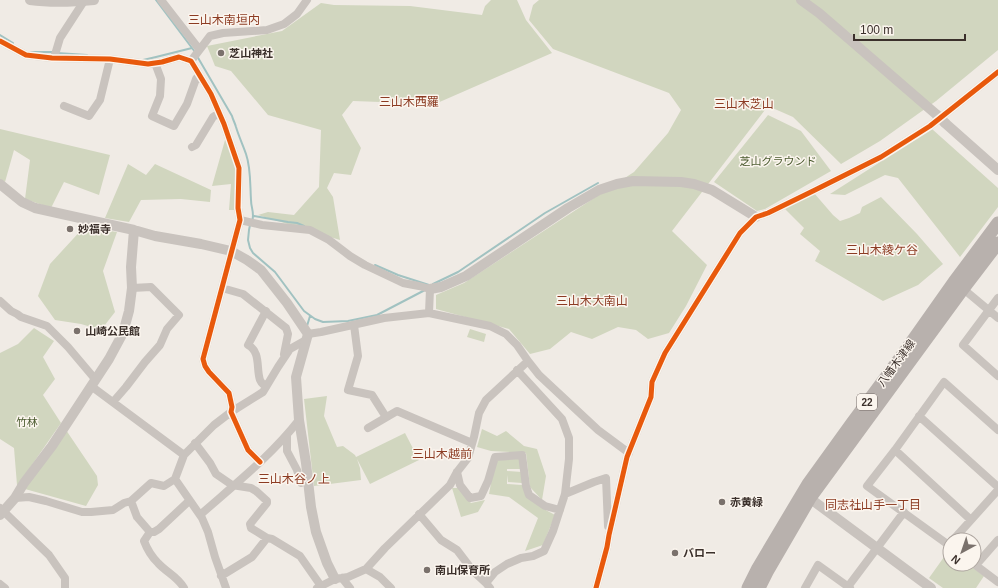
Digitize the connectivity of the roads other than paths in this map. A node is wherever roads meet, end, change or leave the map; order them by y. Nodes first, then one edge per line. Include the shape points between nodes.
1 (30, 0) edge
2 (89, 0) edge
3 (161, 0) edge
4 (306, 0) edge
5 (802, 0) edge
6 (0, 41) edge
7 (0, 48) edge
8 (15, 49) junction
9 (195, 55) junction
10 (54, 58) junction
11 (110, 59) junction
12 (155, 63) junction
13 (998, 72) edge
14 (199, 75) junction
15 (64, 106) dead end
16 (219, 113) junction
17 (192, 147) dead end
18 (998, 170) edge
19 (0, 184) edge
20 (756, 217) junction
21 (240, 220) junction
22 (998, 222) edge
23 (134, 230) junction
24 (998, 243) edge
25 (231, 251) junction
26 (958, 286) junction
27 (132, 288) junction
28 (222, 288) junction
29 (430, 290) junction
30 (998, 298) edge
31 (0, 301) edge
32 (989, 310) junction
33 (266, 311) junction
34 (430, 313) junction
35 (998, 318) edge
36 (354, 325) junction
37 (307, 337) junction
38 (283, 359) junction
39 (528, 361) junction
40 (517, 370) junction
41 (998, 376) edge
42 (93, 382) junction
43 (266, 387) junction
44 (113, 402) junction
45 (231, 412) junction
46 (920, 416) junction
47 (386, 418) junction
48 (300, 420) junction
49 (368, 428) dead end
50 (998, 430) edge
51 (287, 436) junction
52 (195, 443) junction
53 (472, 443) junction
54 (895, 450) junction
55 (629, 453) junction
56 (184, 454) junction
57 (260, 462) junction
58 (457, 472) junction
59 (175, 479) junction
60 (300, 483) dead end
61 (234, 485) junction
62 (998, 487) edge
63 (998, 490) edge
64 (565, 494) junction
65 (806, 496) junction
66 (15, 498) junction
67 (131, 501) junction
68 (189, 501) junction
69 (560, 510) junction
70 (1, 511) edge
71 (904, 512) junction
72 (419, 514) junction
73 (200, 515) junction
74 (971, 520) junction
75 (150, 532) junction
76 (960, 532) edge
77 (609, 535) junction
78 (267, 538) junction
79 (942, 538) edge
80 (998, 540) edge
81 (878, 548) junction
82 (982, 557) edge
83 (366, 569) junction
84 (982, 570) edge
85 (221, 576) junction
86 (339, 578) junction
87 (998, 582) edge
88 (0, 584) edge
89 (488, 585) edge
90 (319, 587) edge
91 (5, 588) edge
92 (64, 588) edge
93 (184, 588) edge
94 (226, 588) edge
95 (350, 588) edge
96 (391, 588) edge
97 (596, 588) edge
98 (748, 588) edge
99 (759, 588) edge
100 (805, 588) edge
101 (848, 588) edge
102 (931, 588) edge

1 - 2 street
2 - 10 street via 60,38
3 - 9 street
4 - 9 street via 297,14 284,24 267,30 210,36
5 - 18 street, bridge
6 - 8 street
7 - 8 street via 11,51
8 - 10 street via 26,56
9 - 12 street
9 - 14 street
10 - 11 street
11 - 12 street
11 - 15 street via 100,100 89,116
12 - 14 street via 161,79 160,96 152,116 174,126
13 - 20 street via 930,126 882,157
14 - 16 street
16 - 17 street via 213,116 196,145
16 - 21 street via 239,168
19 - 23 street via 22,202 35,208
20 - 29 street via 712,190 694,184 633,181 617,184 599,190 568,208 466,276
20 - 55 street via 734,241 664,353
21 - 25 street
21 - 29 street via 310,230 365,265 403,283
22 - 26 main road, 八幡木津線 / 22
23 - 25 street
23 - 27 street
24 - 26 main road, 八幡木津線 / 22
25 - 28 street
25 - 37 street via 260,270 287,302
26 - 32 street
26 - 65 main road, 八幡木津線 / 22 via 847,429
27 - 42 street via 123,334
27 - 44 street via 151,288 179,314 167,329 160,345
28 - 33 street via 243,294
28 - 45 street via 203,359 209,372 229,393
29 - 34 street
30 - 32 street
31 - 42 street via 20,317 48,326 68,347
32 - 35 street
32 - 41 street via 963,345
33 - 38 street via 286,328 288,334
33 - 43 street via 248,345 256,352 260,381
34 - 36 street via 384,318
34 - 39 street via 490,326 506,334
36 - 37 street
36 - 47 street via 358,356 348,390 372,395
37 - 38 street via 290,349
37 - 48 street via 296,377
38 - 43 street
39 - 40 street
39 - 55 street via 539,375 598,430
40 - 53 street via 486,400 478,413
40 - 64 street via 562,419 568,438 569,459
42 - 44 street
42 - 66 street
43 - 45 street via 263,392
44 - 56 street
45 - 52 street
45 - 57 street via 248,450
46 - 50 street via 944,382
46 - 54 street
46 - 62 street
47 - 49 street
47 - 53 street via 397,411
48 - 51 street
48 - 86 street via 310,507 316,532 327,563
51 - 57 street
51 - 60 street via 287,451 297,470
52 - 56 street
52 - 61 street via 216,474
53 - 58 street via 468,458
54 - 71 street via 868,486
54 - 74 street
55 - 77 street
56 - 59 street
57 - 61 street
58 - 69 street via 460,485 470,498 481,496 495,456 522,455 529,495 545,506
58 - 72 street via 450,485
59 - 67 street via 164,486 151,482
59 - 68 street
61 - 73 street
61 - 78 street via 251,488 267,501 250,524 251,528
63 - 74 street
64 - 69 street
64 - 77 street via 606,478
65 - 81 street
65 - 98 main road, 八幡木津線 / 22 via 758,568
65 - 99 main road, 八幡木津線 / 22
66 - 67 street via 29,497 82,512 113,510
66 - 70 street
67 - 75 street via 137,517
68 - 73 street
68 - 75 street via 159,529
69 - 89 street via 544,551 507,564 495,572
70 - 92 street via 49,555 65,578
71 - 79 street
71 - 81 street
72 - 83 street
72 - 89 street via 441,540 457,550
73 - 85 street via 208,532
74 - 76 street
75 - 93 street via 144,541 146,548
77 - 97 street
78 - 85 street via 252,557
78 - 90 street via 300,556
80 - 82 street
81 - 101 street
81 - 102 street
83 - 86 street
83 - 96 street via 380,577
84 - 87 street
85 - 94 street
86 - 90 street
86 - 95 street
88 - 91 street
100 - 101 street via 818,565

